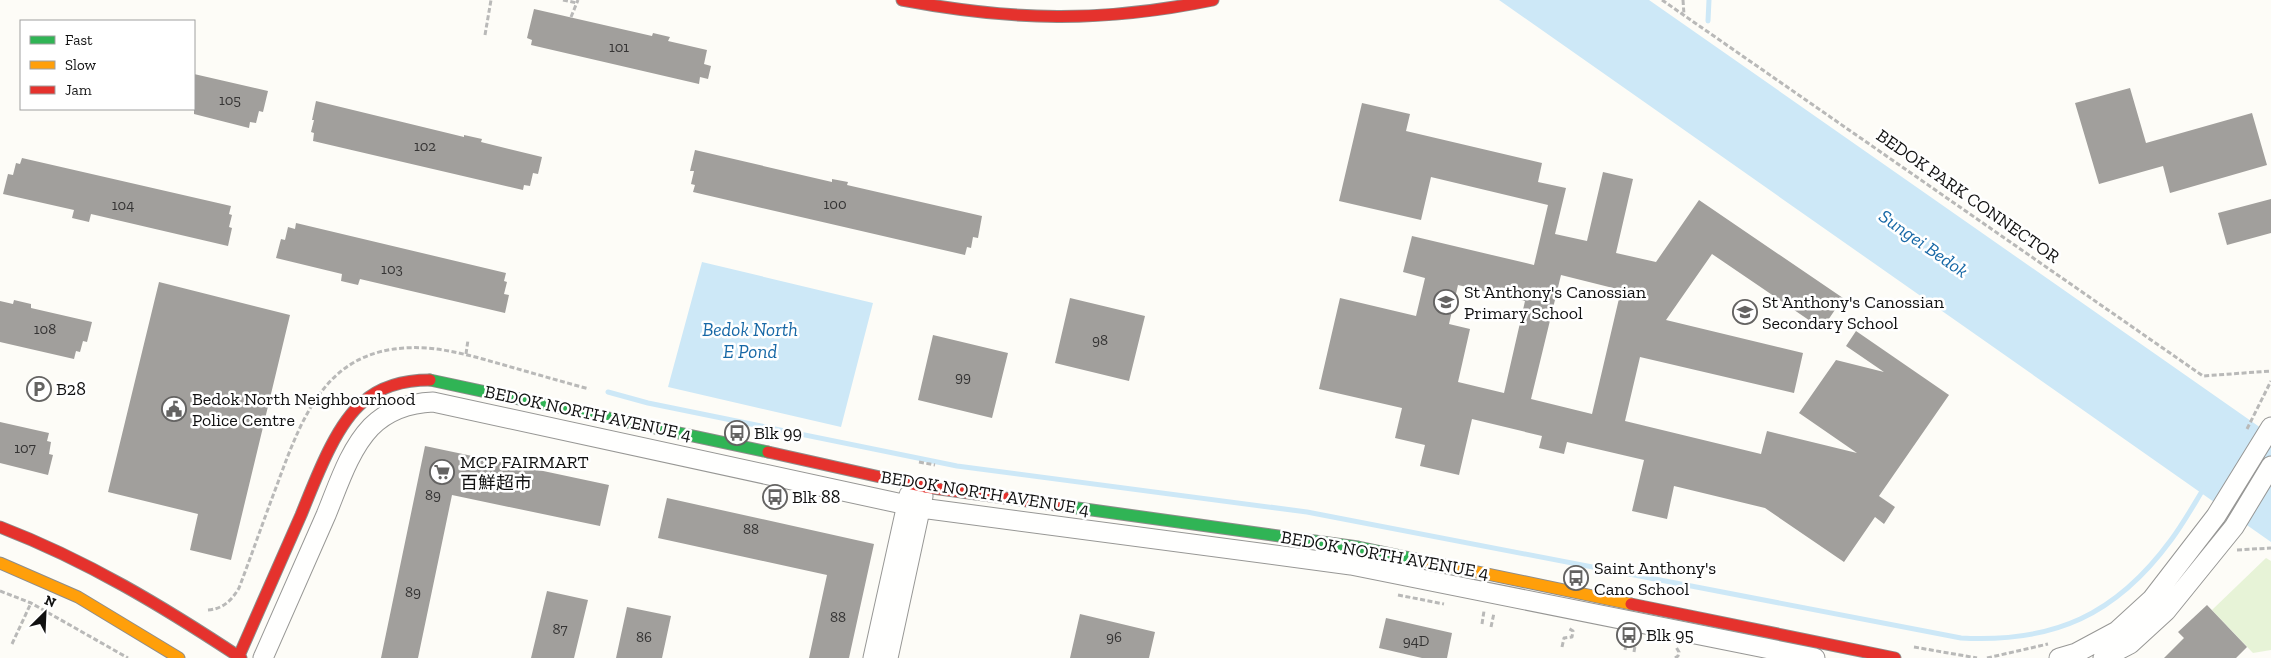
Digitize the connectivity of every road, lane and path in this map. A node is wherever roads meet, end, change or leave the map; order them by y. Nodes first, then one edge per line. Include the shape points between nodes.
1 (491, 0) edge
2 (563, 0) edge
3 (902, 0) edge
4 (1214, 0) edge
5 (1662, 0) edge
6 (1684, 0) edge
7 (578, 2) edge
8 (1684, 15) junction
9 (571, 17) dead end
10 (484, 35) dead end
11 (468, 340) dead end
12 (466, 354) dead end
13 (2271, 372) edge
14 (2271, 381) edge
15 (2255, 413) dead end
16 (2271, 427) edge
17 (2271, 466) edge
18 (919, 485) junction
19 (914, 507) junction
20 (0, 527) edge
21 (2271, 548) edge
22 (2236, 550) dead end
23 (0, 562) edge
24 (74, 570) junction
25 (0, 591) edge
26 (78, 597) junction
27 (31, 603) junction
28 (1484, 611) dead end
29 (1494, 613) dead end
30 (1482, 624) dead end
31 (1565, 626) dead end
32 (1491, 627) dead end
33 (1627, 638) dead end
34 (1636, 640) dead end
35 (12, 644) dead end
36 (1562, 647) dead end
37 (1675, 647) dead end
38 (1625, 650) dead end
39 (2054, 651) edge
40 (1634, 652) dead end
41 (128, 658) edge
42 (179, 658) edge
43 (239, 658) edge
44 (263, 658) edge
45 (874, 658) edge
46 (888, 658) edge
47 (1675, 658) edge
48 (1815, 658) edge
49 (1895, 658) edge
50 (1987, 658) edge
51 (2103, 658) edge

1 - 10 path
2 - 7 path
3 - 4 main road via 993,15 1046,19 1135,15
5 - 8 path, BEDOK PARK CONNECTOR
6 - 8 path
7 - 9 path
8 - 13 path, BEDOK PARK CONNECTOR via 2203,376
11 - 12 path
14 - 15 path
16 - 39 street via 2216,516 2152,599 2117,631 2076,653
17 - 51 street via 2234,527 2166,611 2130,644
18 - 19 street
18 - 43 main road, BEDOK NORTH AVENUE 4 via 436,380 396,384 374,393 361,403 341,428
18 - 49 main road, BEDOK NORTH AVENUE 4 via 1358,547
19 - 44 street, BEDOK NORTH AVENUE 4 via 447,404 406,406 382,417 359,442
19 - 45 street
19 - 46 street
19 - 48 street, BEDOK NORTH AVENUE 4 via 1350,565
20 - 24 main road via 25,536
21 - 22 path
23 - 26 main road
24 - 26 main road
24 - 43 main road via 145,597
25 - 27 path
26 - 42 main road
27 - 35 path
27 - 41 path
28 - 30 path
29 - 32 path
31 - 36 path via 1573,631 1572,637 1564,638
33 - 38 path
34 - 40 path
37 - 47 path via 1679,652
39 - 50 path

